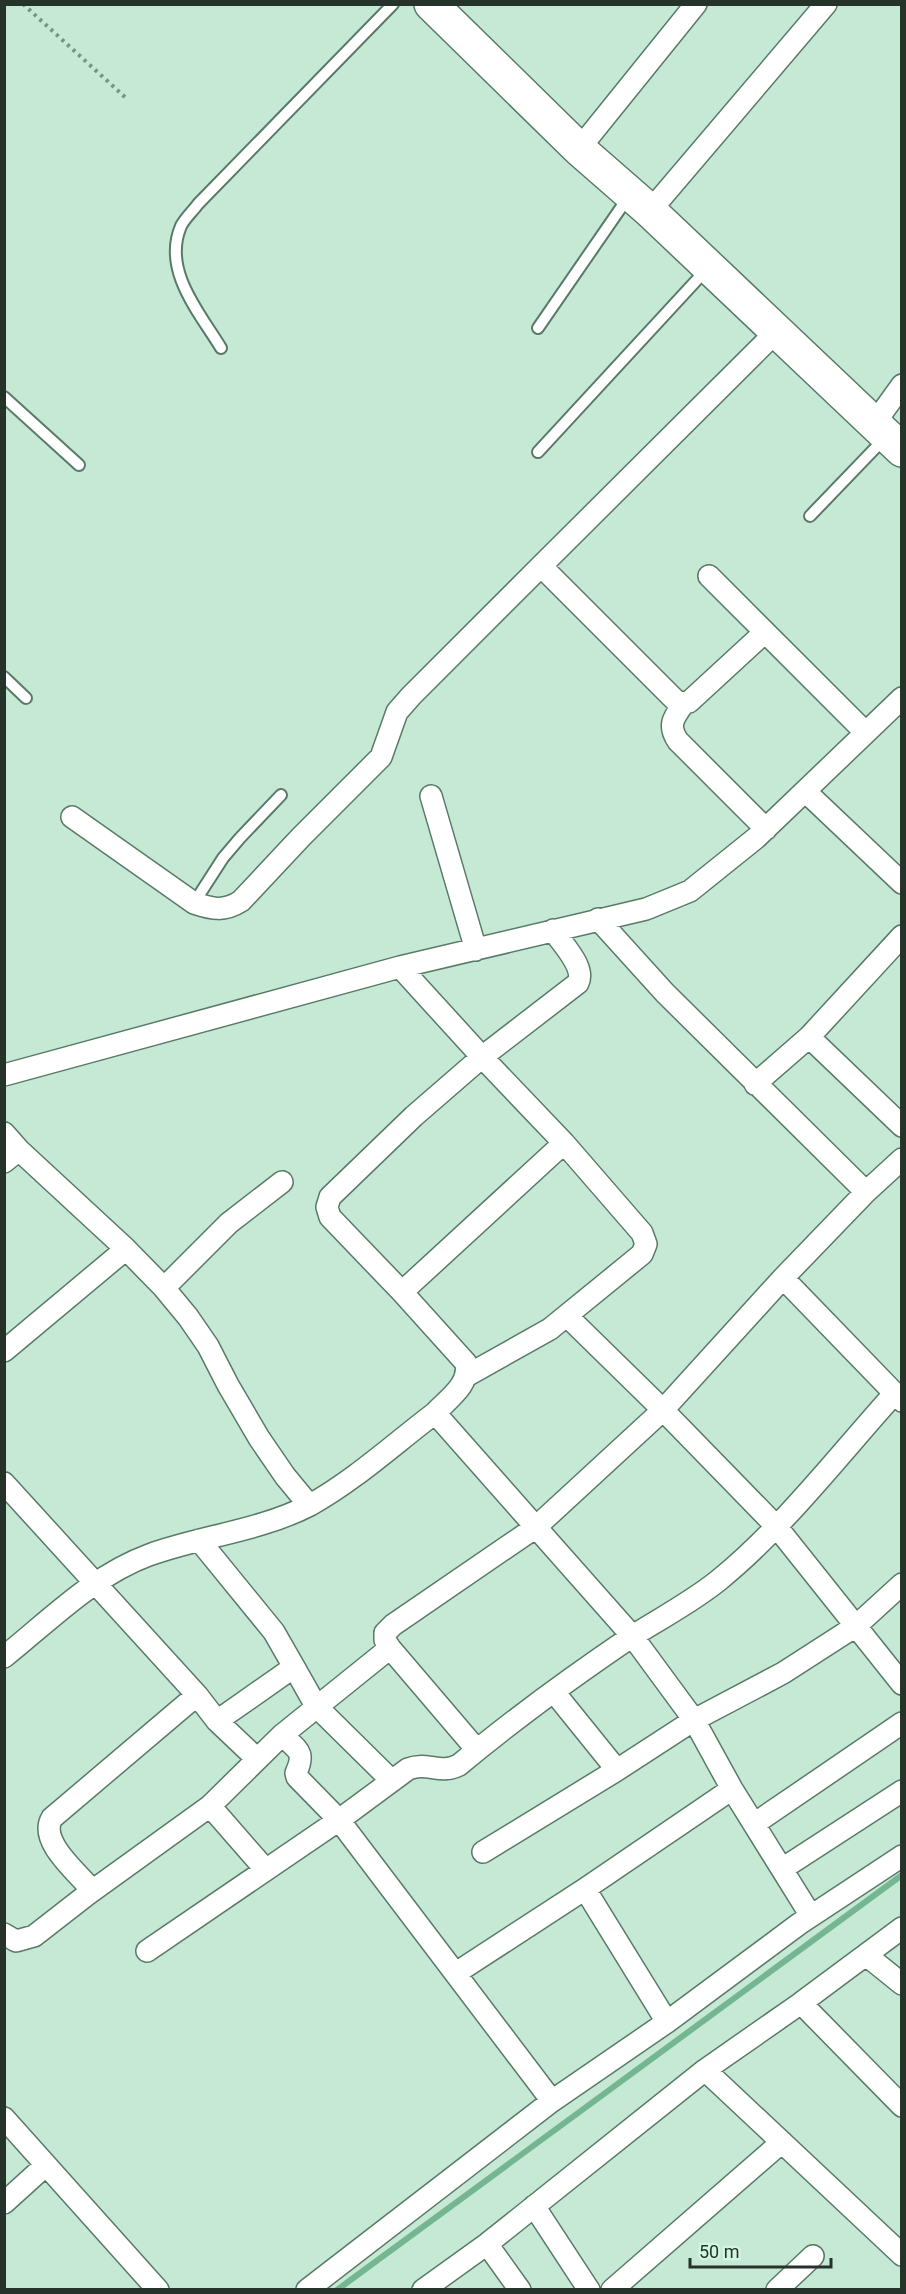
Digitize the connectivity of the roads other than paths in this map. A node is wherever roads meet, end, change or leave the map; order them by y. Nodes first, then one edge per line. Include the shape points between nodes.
1 (393, 4) edge
2 (431, 4) edge
3 (696, 4) edge
4 (826, 4) edge
5 (579, 149) junction
6 (641, 203) junction
7 (709, 267) junction
8 (537, 328) dead end
9 (776, 332) junction
10 (220, 348) dead end
11 (902, 385) edge
12 (4, 397) edge
13 (888, 437) edge
14 (538, 452) dead end
15 (79, 465) dead end
16 (810, 516) dead end
17 (541, 566) junction
18 (709, 576) dead end
19 (765, 632) junction
20 (4, 677) edge
21 (26, 698) dead end
22 (902, 699) edge
23 (684, 703) junction
24 (865, 732) junction
25 (805, 791) junction
26 (281, 795) dead end
27 (431, 796) dead end
28 (72, 817) dead end
29 (766, 829) junction
30 (902, 883) edge
31 (194, 903) junction
32 (598, 919) junction
33 (552, 930) junction
34 (902, 936) edge
35 (476, 950) junction
36 (400, 967) junction
37 (809, 1037) junction
38 (482, 1057) junction
39 (4, 1075) edge
40 (755, 1084) junction
41 (902, 1126) edge
42 (4, 1133) edge
43 (564, 1143) junction
44 (12, 1156) edge
45 (902, 1159) edge
46 (282, 1182) dead end
47 (866, 1192) junction
48 (126, 1249) junction
49 (783, 1278) junction
50 (164, 1288) junction
51 (402, 1292) junction
52 (568, 1317) junction
53 (4, 1351) edge
54 (468, 1374) junction
55 (898, 1397) edge
56 (663, 1410) junction
57 (435, 1413) junction
58 (4, 1483) edge
59 (309, 1505) junction
60 (776, 1526) junction
61 (536, 1527) junction
62 (199, 1540) junction
63 (96, 1582) junction
64 (902, 1584) edge
65 (856, 1626) junction
66 (633, 1637) junction
67 (390, 1648) junction
68 (4, 1657) edge
69 (294, 1667) junction
70 (902, 1684) edge
71 (554, 1692) junction
72 (197, 1695) junction
73 (316, 1706) junction
74 (694, 1720) junction
75 (218, 1721) junction
76 (902, 1723) edge
77 (282, 1735) junction
78 (477, 1750) junction
79 (257, 1760) junction
80 (617, 1770) junction
81 (392, 1781) junction
82 (732, 1789) junction
83 (902, 1791) edge
84 (210, 1806) junction
85 (339, 1820) junction
86 (754, 1824) junction
87 (483, 1852) dead end
88 (902, 1856) edge
89 (265, 1869) junction
90 (782, 1869) junction
91 (585, 1889) junction
92 (92, 1890) junction
93 (811, 1916) junction
94 (902, 1928) edge
95 (4, 1934) edge
96 (147, 1951) dead end
97 (866, 1955) junction
98 (456, 1973) junction
99 (902, 1984) edge
100 (801, 2003) junction
101 (667, 2022) junction
102 (705, 2070) junction
103 (552, 2101) junction
104 (902, 2106) edge
105 (4, 2118) edge
106 (782, 2142) junction
107 (46, 2165) junction
108 (4, 2203) edge
109 (534, 2206) junction
110 (487, 2244) junction
111 (902, 2255) edge
112 (813, 2256) dead end
113 (158, 2289) edge
114 (307, 2289) edge
115 (423, 2289) edge
116 (520, 2289) edge
117 (589, 2289) edge
118 (612, 2289) edge
119 (777, 2289) edge

1 - 10 lane via 182,224 176,242 181,283
2 - 5 main road
3 - 5 street
4 - 6 street
5 - 6 main road
6 - 7 main road
6 - 8 lane
7 - 9 main road
7 - 14 lane
9 - 13 main road
9 - 17 street
11 - 13 street
12 - 15 lane
13 - 16 lane
17 - 23 street via 672,699
17 - 31 street via 411,696 398,712 381,757 241,901 229,908 215,909
18 - 19 street
19 - 23 street
19 - 24 street
20 - 21 lane
22 - 24 street
23 - 29 street via 673,718 673,733
24 - 25 street
25 - 29 street
25 - 30 street
26 - 31 lane via 234,844
27 - 35 street
28 - 31 street
29 - 32 street via 690,891 646,909
32 - 33 street
32 - 40 street
33 - 35 street
33 - 38 street via 578,967 581,978
34 - 37 street
35 - 36 street
36 - 38 street
36 - 39 street
37 - 40 street
37 - 41 street
38 - 43 street
38 - 51 street via 330,1197 330,1217
40 - 47 street
42 - 44 street
43 - 51 street
43 - 52 street via 642,1233 646,1244 642,1254
44 - 48 street
45 - 47 street
46 - 50 street via 229,1223
47 - 49 street
48 - 50 street
48 - 53 street
49 - 55 street
49 - 56 street
50 - 59 street via 208,1346 259,1438
51 - 54 street via 466,1363
52 - 54 street
52 - 56 street
54 - 57 street
55 - 60 street
56 - 60 street
56 - 61 street
57 - 59 street
57 - 61 street
58 - 63 street
59 - 62 street via 272,1520
60 - 65 street
60 - 66 street via 720,1579
61 - 66 street
61 - 67 street via 393,1625 385,1632
62 - 63 street via 147,1556
62 - 69 street via 274,1632
63 - 68 street
63 - 72 street
64 - 65 street
65 - 70 street
65 - 74 street via 783,1672
66 - 71 street
66 - 74 street
67 - 73 street
67 - 78 street
69 - 73 street
69 - 75 street
71 - 78 street
71 - 80 street
72 - 75 street
72 - 92 street via 52,1818 48,1830 51,1843
73 - 77 street
73 - 81 street
74 - 80 street
74 - 82 street
75 - 79 street
76 - 86 street
77 - 79 street
77 - 85 street via 300,1755 297,1777
78 - 81 street via 450,1770 417,1766
79 - 84 street
80 - 87 street
81 - 85 street
82 - 86 street
82 - 91 street
83 - 90 street
84 - 89 street
84 - 92 street
85 - 89 street
85 - 98 street
86 - 90 street
88 - 93 street
89 - 96 street
90 - 93 street
91 - 98 street
91 - 101 street
92 - 95 street via 34,1936 16,1941
93 - 101 street
94 - 97 street
97 - 99 street
97 - 100 street
98 - 103 street
100 - 102 street
100 - 104 street
101 - 103 street
102 - 106 street
102 - 109 street
103 - 114 street
105 - 107 street
106 - 111 street
106 - 118 street
107 - 108 street
107 - 113 street
109 - 110 street
109 - 117 street
110 - 115 street
110 - 116 street
112 - 119 street

